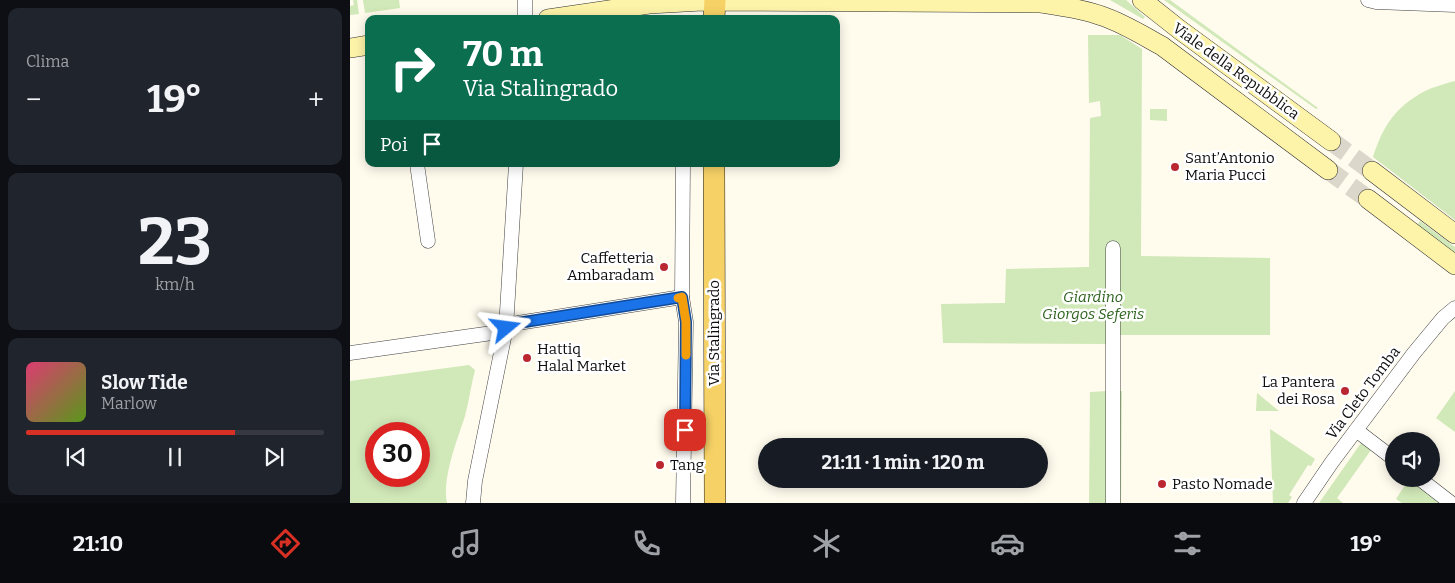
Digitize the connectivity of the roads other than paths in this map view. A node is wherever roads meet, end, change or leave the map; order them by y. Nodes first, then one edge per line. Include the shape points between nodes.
1 (525, 0) edge
2 (1142, 0) edge
3 (1368, 0) edge
4 (714, 5) edge
5 (1455, 5) edge
6 (525, 15) edge
7 (577, 15) edge
8 (365, 46) edge
9 (350, 48) edge
10 (1332, 141) tunnel mouth
11 (417, 167) edge
12 (516, 167) edge
13 (683, 167) edge
14 (714, 167) edge
15 (1328, 170) tunnel mouth
16 (1372, 171) tunnel mouth
17 (1423, 210) junction
18 (1455, 234) edge
19 (428, 240) dead end
20 (1112, 248) dead end
21 (1455, 265) edge
22 (682, 297) junction
23 (1455, 308) edge
24 (506, 328) junction
25 (350, 353) edge
26 (1356, 430) junction
27 (1385, 452) edge
28 (1430, 487) edge
29 (473, 503) edge
30 (683, 503) edge
31 (715, 503) edge
32 (1113, 503) edge
33 (1304, 503) edge
34 (1451, 503) edge

1 - 6 street
2 - 10 main road, Viale della Repubblica
3 - 5 street
4 - 7 main road, Viale della Repubblica via 677,1
4 - 15 main road, Viale della Repubblica via 1041,3 1073,8 1135,30 1162,46
8 - 9 main road
11 - 19 street
12 - 24 street
13 - 22 street, Via Stalingrado
14 - 31 main road, Via Stalingrado
16 - 17 main road
17 - 18 main road
17 - 21 main road via 1368,199
20 - 32 street
22 - 24 street via 518,323
22 - 30 street, Via Stalingrado via 686,322
23 - 26 street, Via Cleto Tomba via 1414,353
24 - 25 street via 492,333
24 - 29 street
26 - 27 street
26 - 33 street, Via Cleto Tomba
28 - 34 street

